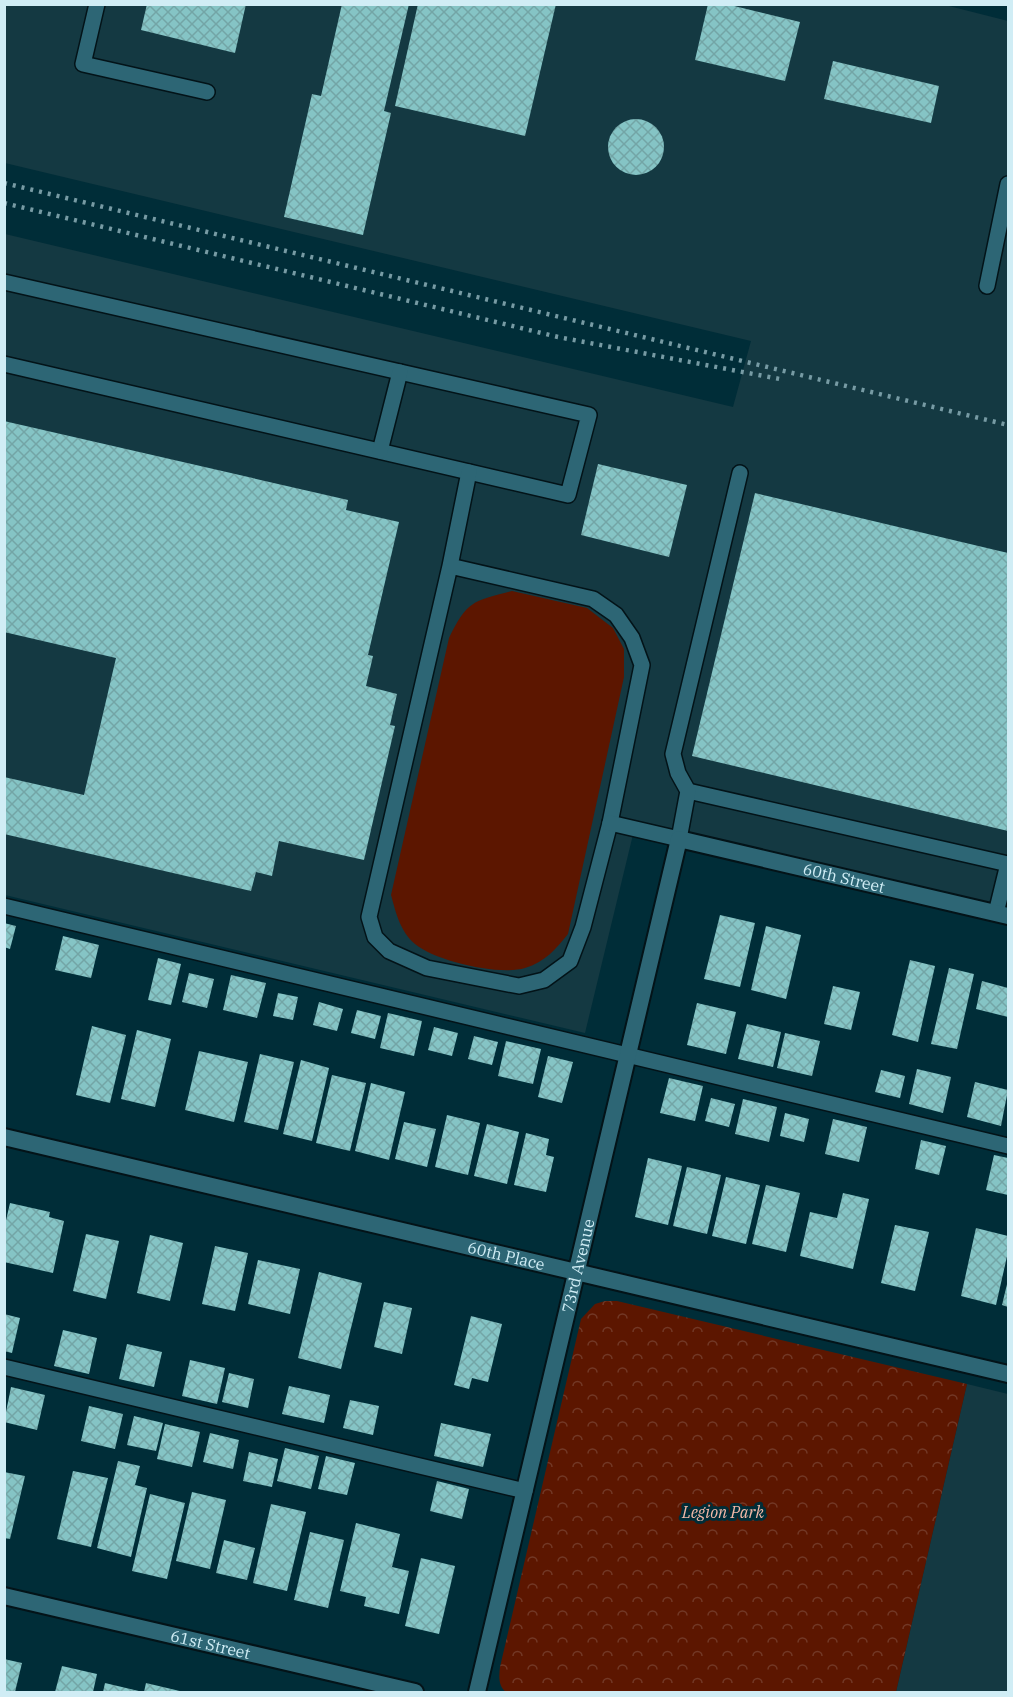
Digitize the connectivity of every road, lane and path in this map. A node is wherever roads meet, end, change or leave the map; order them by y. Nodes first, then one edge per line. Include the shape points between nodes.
1 (98, 4) edge
2 (207, 92) dead end
3 (1008, 184) edge
4 (4, 282) edge
5 (987, 286) dead end
6 (4, 364) edge
7 (400, 372) junction
8 (380, 451) junction
9 (469, 472) junction
10 (740, 473) dead end
11 (450, 566) junction
12 (688, 791) junction
13 (610, 823) junction
14 (679, 839) junction
15 (1008, 864) edge
16 (4, 906) edge
17 (1002, 915) edge
18 (628, 1055) junction
19 (4, 1137) edge
20 (1008, 1146) edge
21 (577, 1272) junction
22 (4, 1367) edge
23 (1008, 1374) edge
24 (525, 1491) junction
25 (4, 1596) edge
26 (415, 1692) edge
27 (477, 1692) edge

1 - 2 lane via 83,64
3 - 5 lane
4 - 7 lane
6 - 8 lane
7 - 8 lane
7 - 9 lane via 589,415 568,495
8 - 9 lane
9 - 11 lane
10 - 12 lane via 673,754
11 - 13 lane via 593,599 616,615 633,638 642,664
11 - 13 lane via 369,917 375,937 389,951 427,968 519,986 544,980 570,960 584,927
12 - 14 lane
12 - 15 lane
13 - 14 lane
14 - 17 street, 60th Street
14 - 18 street, 73rd Avenue
15 - 17 lane
16 - 18 lane
18 - 20 lane
18 - 21 street, 73rd Avenue
19 - 21 street, 60th Place
21 - 23 street, 60th Place
21 - 24 street, 73rd Avenue
22 - 24 lane
24 - 27 street, 73rd Avenue
25 - 26 street, 61st Street

